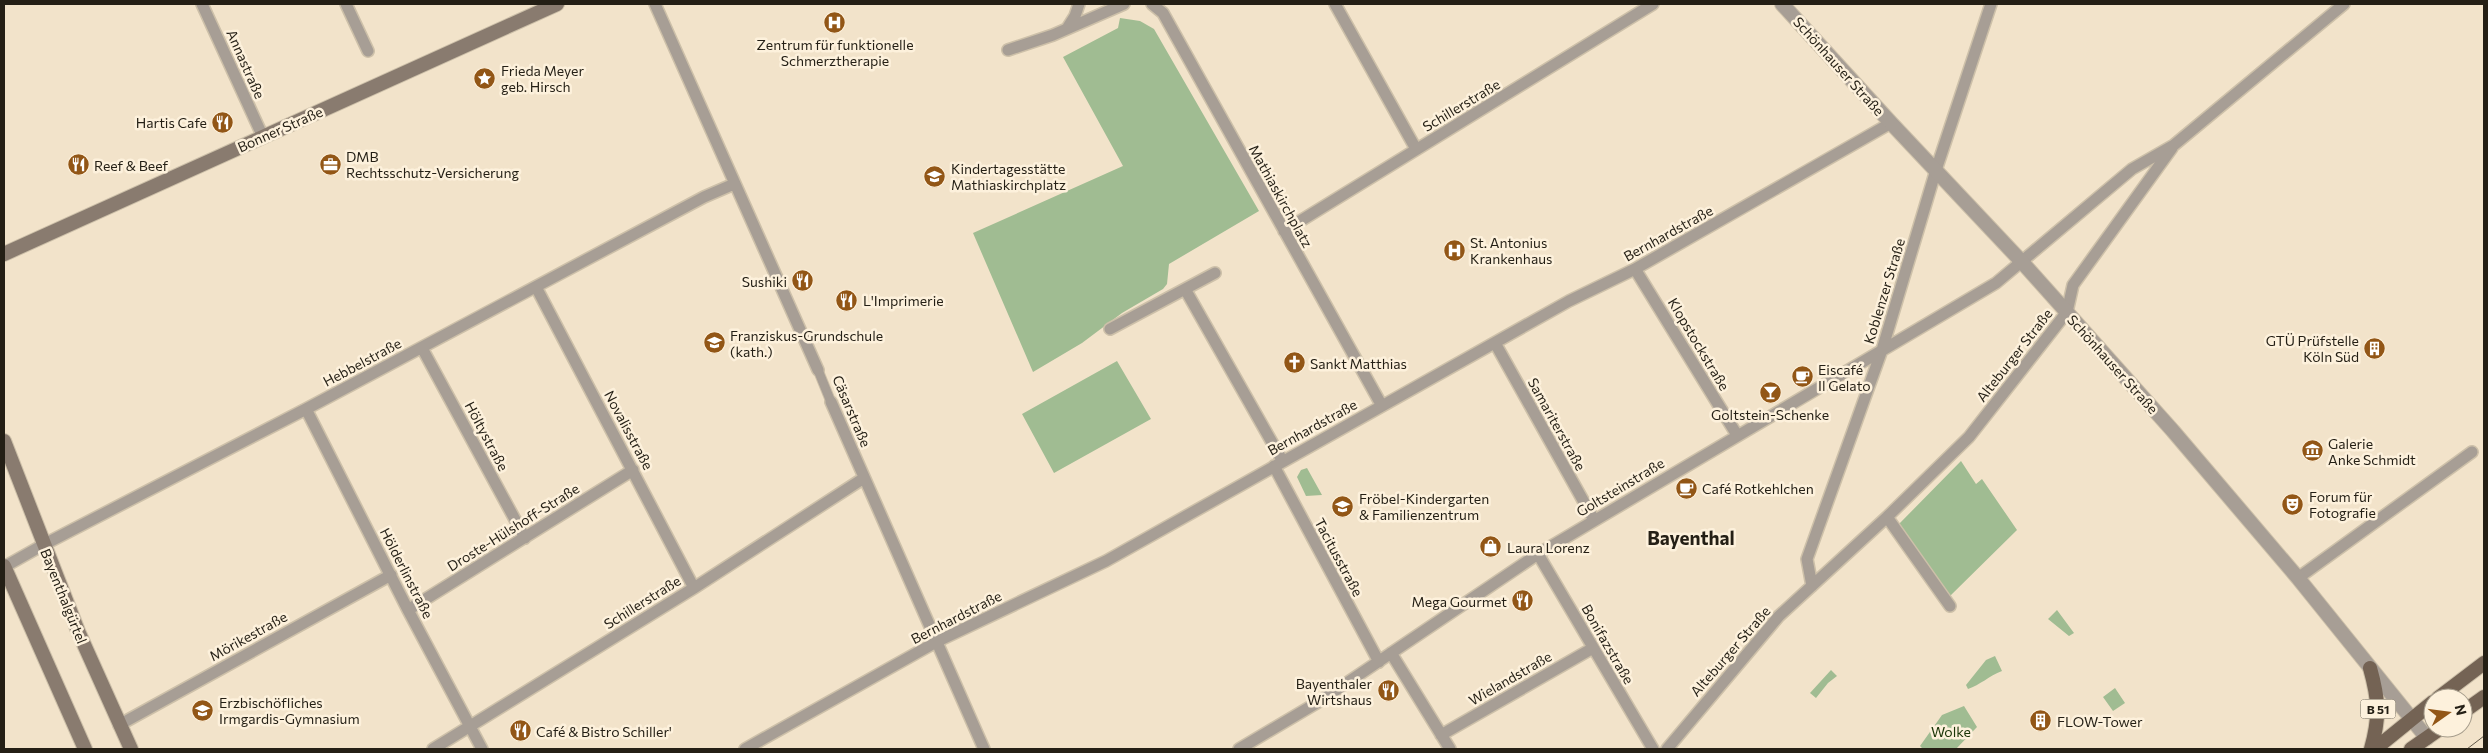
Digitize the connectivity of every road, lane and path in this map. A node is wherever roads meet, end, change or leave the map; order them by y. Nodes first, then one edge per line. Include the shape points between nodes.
1 (202, 4) edge
2 (346, 4) edge
3 (557, 4) edge
4 (655, 4) edge
5 (1079, 4) edge
6 (1124, 4) edge
7 (1152, 4) edge
8 (1335, 4) edge
9 (1653, 4) edge
10 (1782, 4) edge
11 (1991, 4) edge
12 (2344, 4) edge
13 (1068, 27) junction
14 (1008, 50) dead end
15 (368, 51) dead end
16 (1891, 123) junction
17 (263, 137) junction
18 (2174, 145) junction
19 (1416, 149) junction
20 (1936, 170) junction
21 (734, 184) junction
22 (1284, 230) junction
23 (4, 254) edge
24 (2022, 261) junction
25 (1636, 269) junction
26 (1215, 273) dead end
27 (536, 287) junction
28 (1185, 289) junction
29 (2067, 312) junction
30 (1110, 329) dead end
31 (1495, 343) junction
32 (422, 348) junction
33 (1882, 350) junction
34 (818, 370) joint
35 (831, 402) joint
36 (1382, 406) junction
37 (306, 409) junction
38 (1737, 435) junction
39 (4, 441) edge
40 (2472, 452) dead end
41 (1278, 463) junction
42 (633, 470) junction
43 (9, 475) edge
44 (864, 478) junction
45 (1888, 517) junction
46 (1594, 520) junction
47 (525, 538) junction
48 (43, 544) junction
49 (1538, 554) junction
50 (4, 567) edge
51 (391, 575) junction
52 (2298, 578) junction
53 (1812, 586) junction
54 (694, 588) junction
55 (1950, 606) dead end
56 (408, 610) junction
57 (938, 641) junction
58 (1593, 648) junction
59 (1391, 653) junction
60 (1379, 662) junction
61 (2484, 664) edge
62 (2370, 668) junction
63 (2452, 688) edge
64 (2484, 697) edge
65 (2473, 705) edge
66 (2423, 710) edge
67 (2411, 719) junction
68 (119, 724) junction
69 (469, 726) junction
70 (2423, 733) edge
71 (1440, 735) junction
72 (2427, 738) edge
73 (85, 749) edge
74 (131, 749) edge
75 (433, 749) edge
76 (482, 749) edge
77 (744, 749) edge
78 (984, 749) edge
79 (1239, 749) edge
80 (1450, 749) edge
81 (1653, 749) edge
82 (1667, 749) edge
83 (2373, 749) edge
84 (2411, 749) edge

1 - 17 street, Annastraße
2 - 15 street
3 - 17 main road, Bonner Straße
4 - 21 street, Cäsarstraße
5 - 13 street
6 - 13 street
7 - 22 street, Mathiaskirchplatz via 1162,13
8 - 19 street
9 - 19 street, Schillerstraße
10 - 16 street, Schönhauser Straße
11 - 20 street, Koblenzer Straße
12 - 18 street, Alteburger Straße
13 - 14 street
16 - 20 street, Schönhauser Straße
16 - 25 street, Bernhardstraße
17 - 23 main road, Bonner Straße
18 - 24 street, Alteburger Straße via 2132,169
18 - 29 street, Alteburger Straße via 2073,285
19 - 22 street, Schillerstraße
20 - 24 street, Schönhauser Straße
20 - 33 street, Koblenzer Straße
21 - 27 street, Hebbelstraße
21 - 34 street, Cäsarstraße
22 - 36 street, Mathiaskirchplatz
24 - 29 street, Schönhauser Straße
24 - 33 street, Goltsteinstraße via 1996,283
25 - 31 street, Bernhardstraße
25 - 38 street, Klopstockstraße
26 - 28 street
27 - 32 street, Hebbelstraße
27 - 42 street, Novalisstraße
28 - 30 street
28 - 41 street
29 - 45 street, Alteburger Straße via 1969,437
29 - 52 street, Schönhauser Straße
31 - 36 street, Bernhardstraße
31 - 46 street, Samariterstraße
32 - 37 street, Hebbelstraße
32 - 47 street, Höltystraße
33 - 38 street, Goltsteinstraße
33 - 53 street, Koblenzer Straße via 1807,558
34 - 35 street, Cäsarstraße
35 - 44 street, Cäsarstraße
36 - 41 street, Bernhardstraße
37 - 48 street, Hebbelstraße
37 - 51 street, Hölderlinstraße
38 - 46 street, Goltsteinstraße
39 - 43 main road, Bayenthalgürtel
40 - 52 street
41 - 57 street, Bernhardstraße via 1106,561
41 - 60 street, Tacitusstraße
42 - 47 street, Droste-Hülshoff-Straße
42 - 54 street, Novalisstraße
43 - 48 main road, Bayenthalgürtel
44 - 54 street, Schillerstraße
44 - 57 street, Cäsarstraße
45 - 53 street, Alteburger Straße
45 - 55 street
46 - 49 street, Goltsteinstraße
47 - 56 street, Droste-Hülshoff-Straße
48 - 50 street, Hebbelstraße
48 - 68 main road, Bayenthalgürtel
49 - 58 street, Bonifazstraße
49 - 59 street, Goltsteinstraße
50 - 73 main road
51 - 56 street, Hölderlinstraße
51 - 68 street, Mörikestraße
52 - 62 street, Schönhauser Straße
53 - 82 street, Alteburger Straße via 1779,616
54 - 69 street, Schillerstraße
56 - 69 street, Hölderlinstraße
57 - 77 street, Bernhardstraße
57 - 78 street, Cäsarstraße
58 - 71 street, Wielandstraße
58 - 81 street, Bonifazstraße
59 - 60 street, Goltsteinstraße
59 - 71 street
60 - 79 street, Goltsteinstraße
61 - 63 main road
62 - 67 street, Schönhauser Straße
62 - 83 main road, B 51 via 2377,691 2378,722
64 - 65 main road
66 - 67 main road
67 - 70 street, Schönhauser Straße
67 - 83 main road
68 - 74 main road, Bayenthalgürtel
69 - 75 street, Schillerstraße
69 - 76 street, Hölderlinstraße
71 - 80 street
72 - 84 main road

